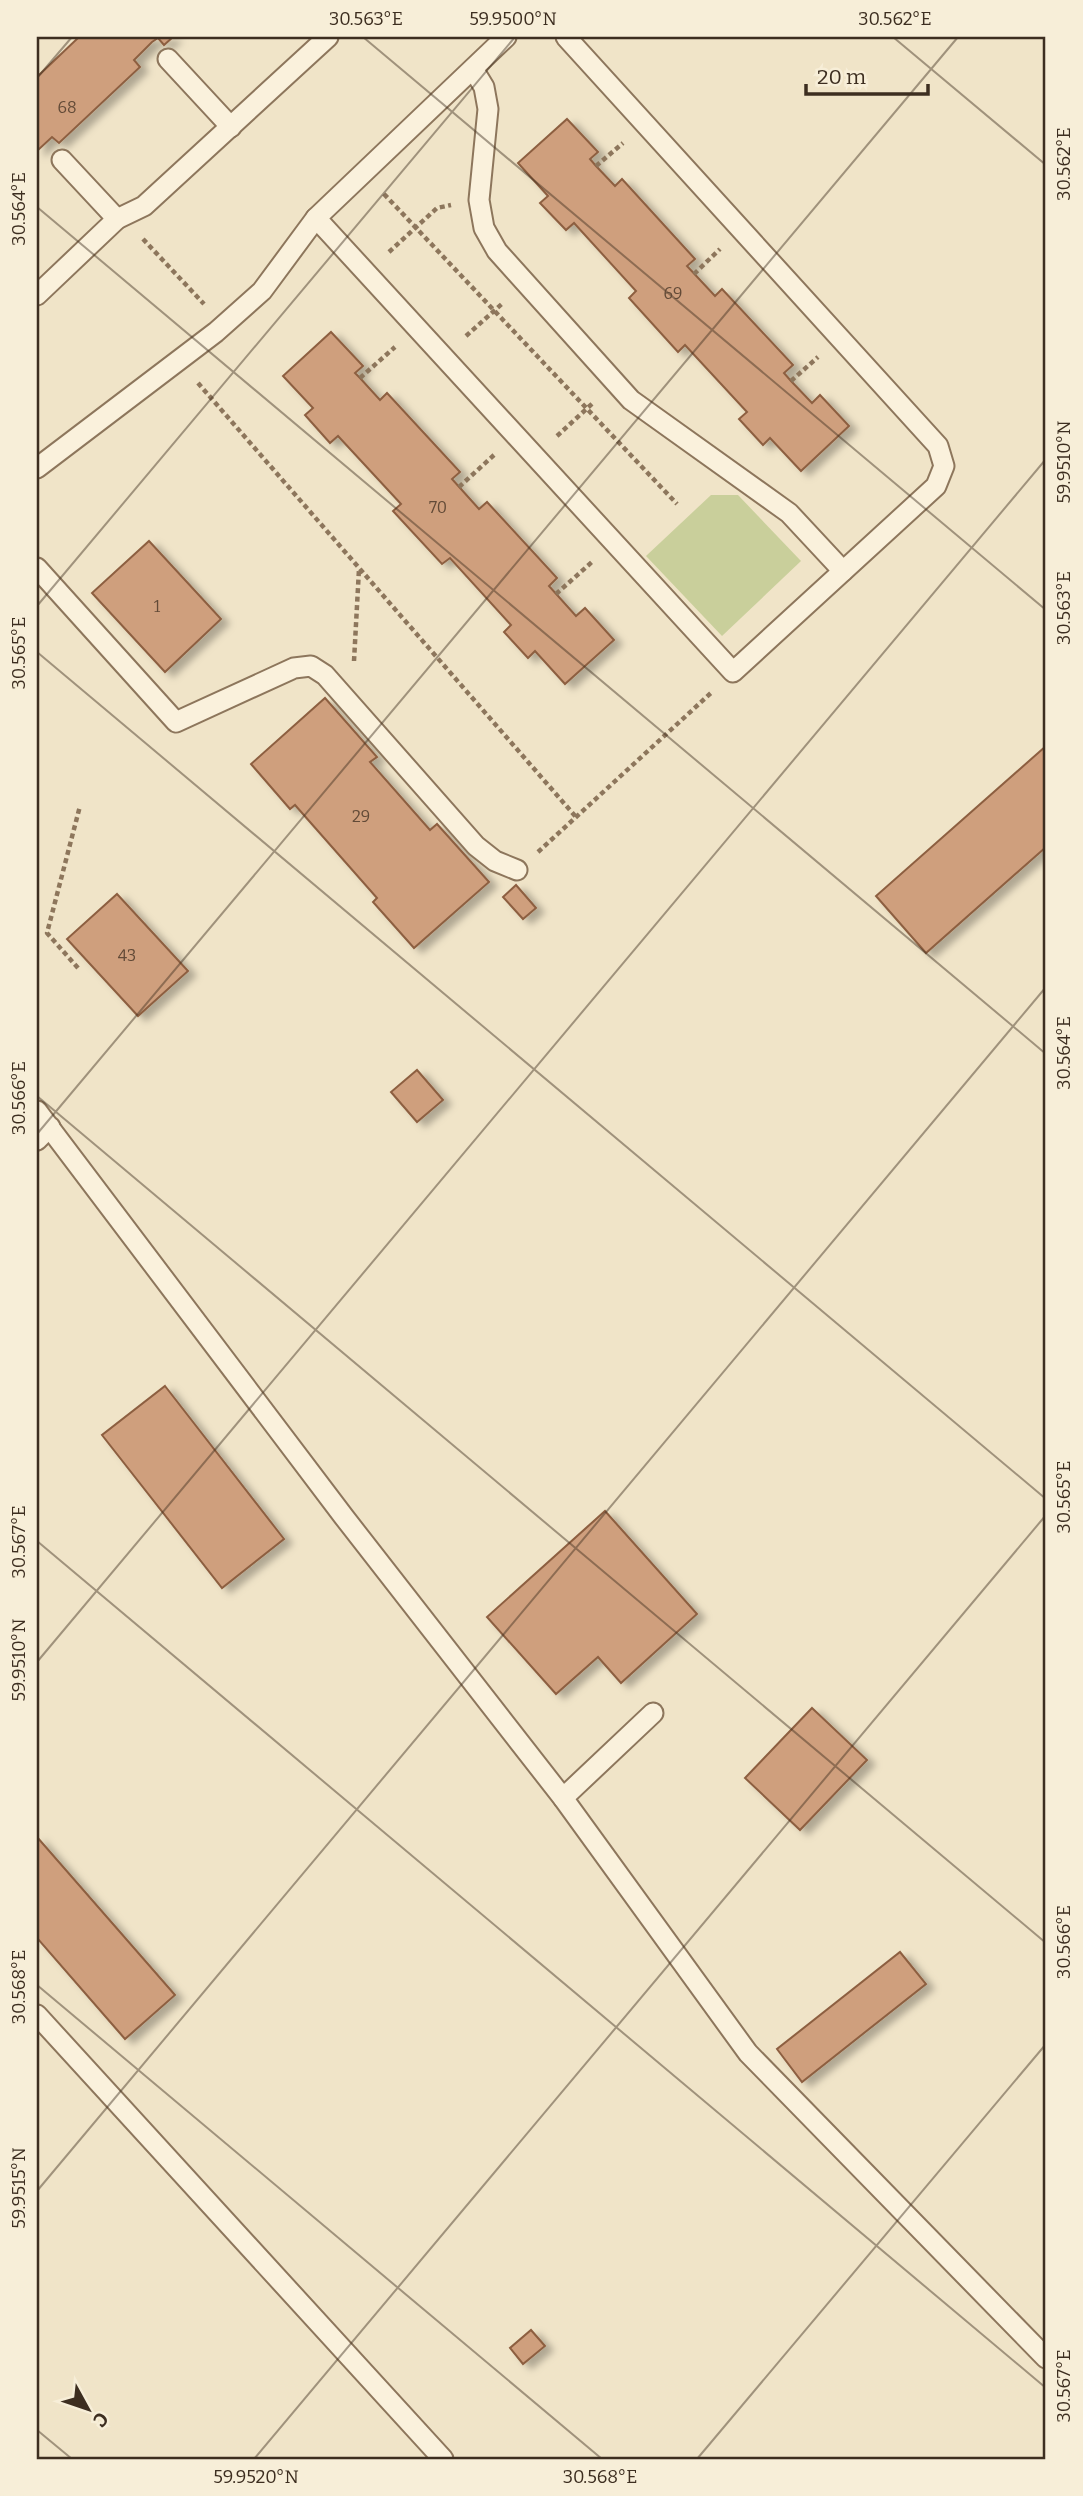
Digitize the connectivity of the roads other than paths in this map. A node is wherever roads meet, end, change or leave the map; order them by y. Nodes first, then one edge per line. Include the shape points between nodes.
1 (328, 37) edge
2 (506, 37) edge
3 (566, 37) edge
4 (168, 59) dead end
5 (473, 69) junction
6 (231, 127) junction
7 (62, 160) dead end
8 (120, 218) junction
9 (316, 218) junction
10 (37, 295) edge
11 (37, 468) edge
12 (37, 568) edge
13 (843, 571) junction
14 (517, 870) road end
15 (37, 1111) edge
16 (43, 1134) edge
17 (653, 1713) dead end
18 (563, 1798) junction
19 (37, 2015) edge
20 (1046, 2358) edge
21 (443, 2459) edge

1 - 6 lane
2 - 5 lane
3 - 13 lane via 937,446 944,466 936,486
4 - 6 lane
5 - 9 lane
5 - 13 lane via 484,87 488,108 479,200 484,228 496,251 631,400 789,513
6 - 8 lane via 144,206
7 - 8 lane
8 - 10 lane
9 - 11 lane via 262,291 179,361
9 - 13 lane via 733,673
12 - 14 lane via 176,722 293,668 311,666 325,675 477,846 495,861
15 - 16 lane
16 - 18 lane
17 - 18 lane
18 - 20 lane via 748,2053
19 - 21 lane

